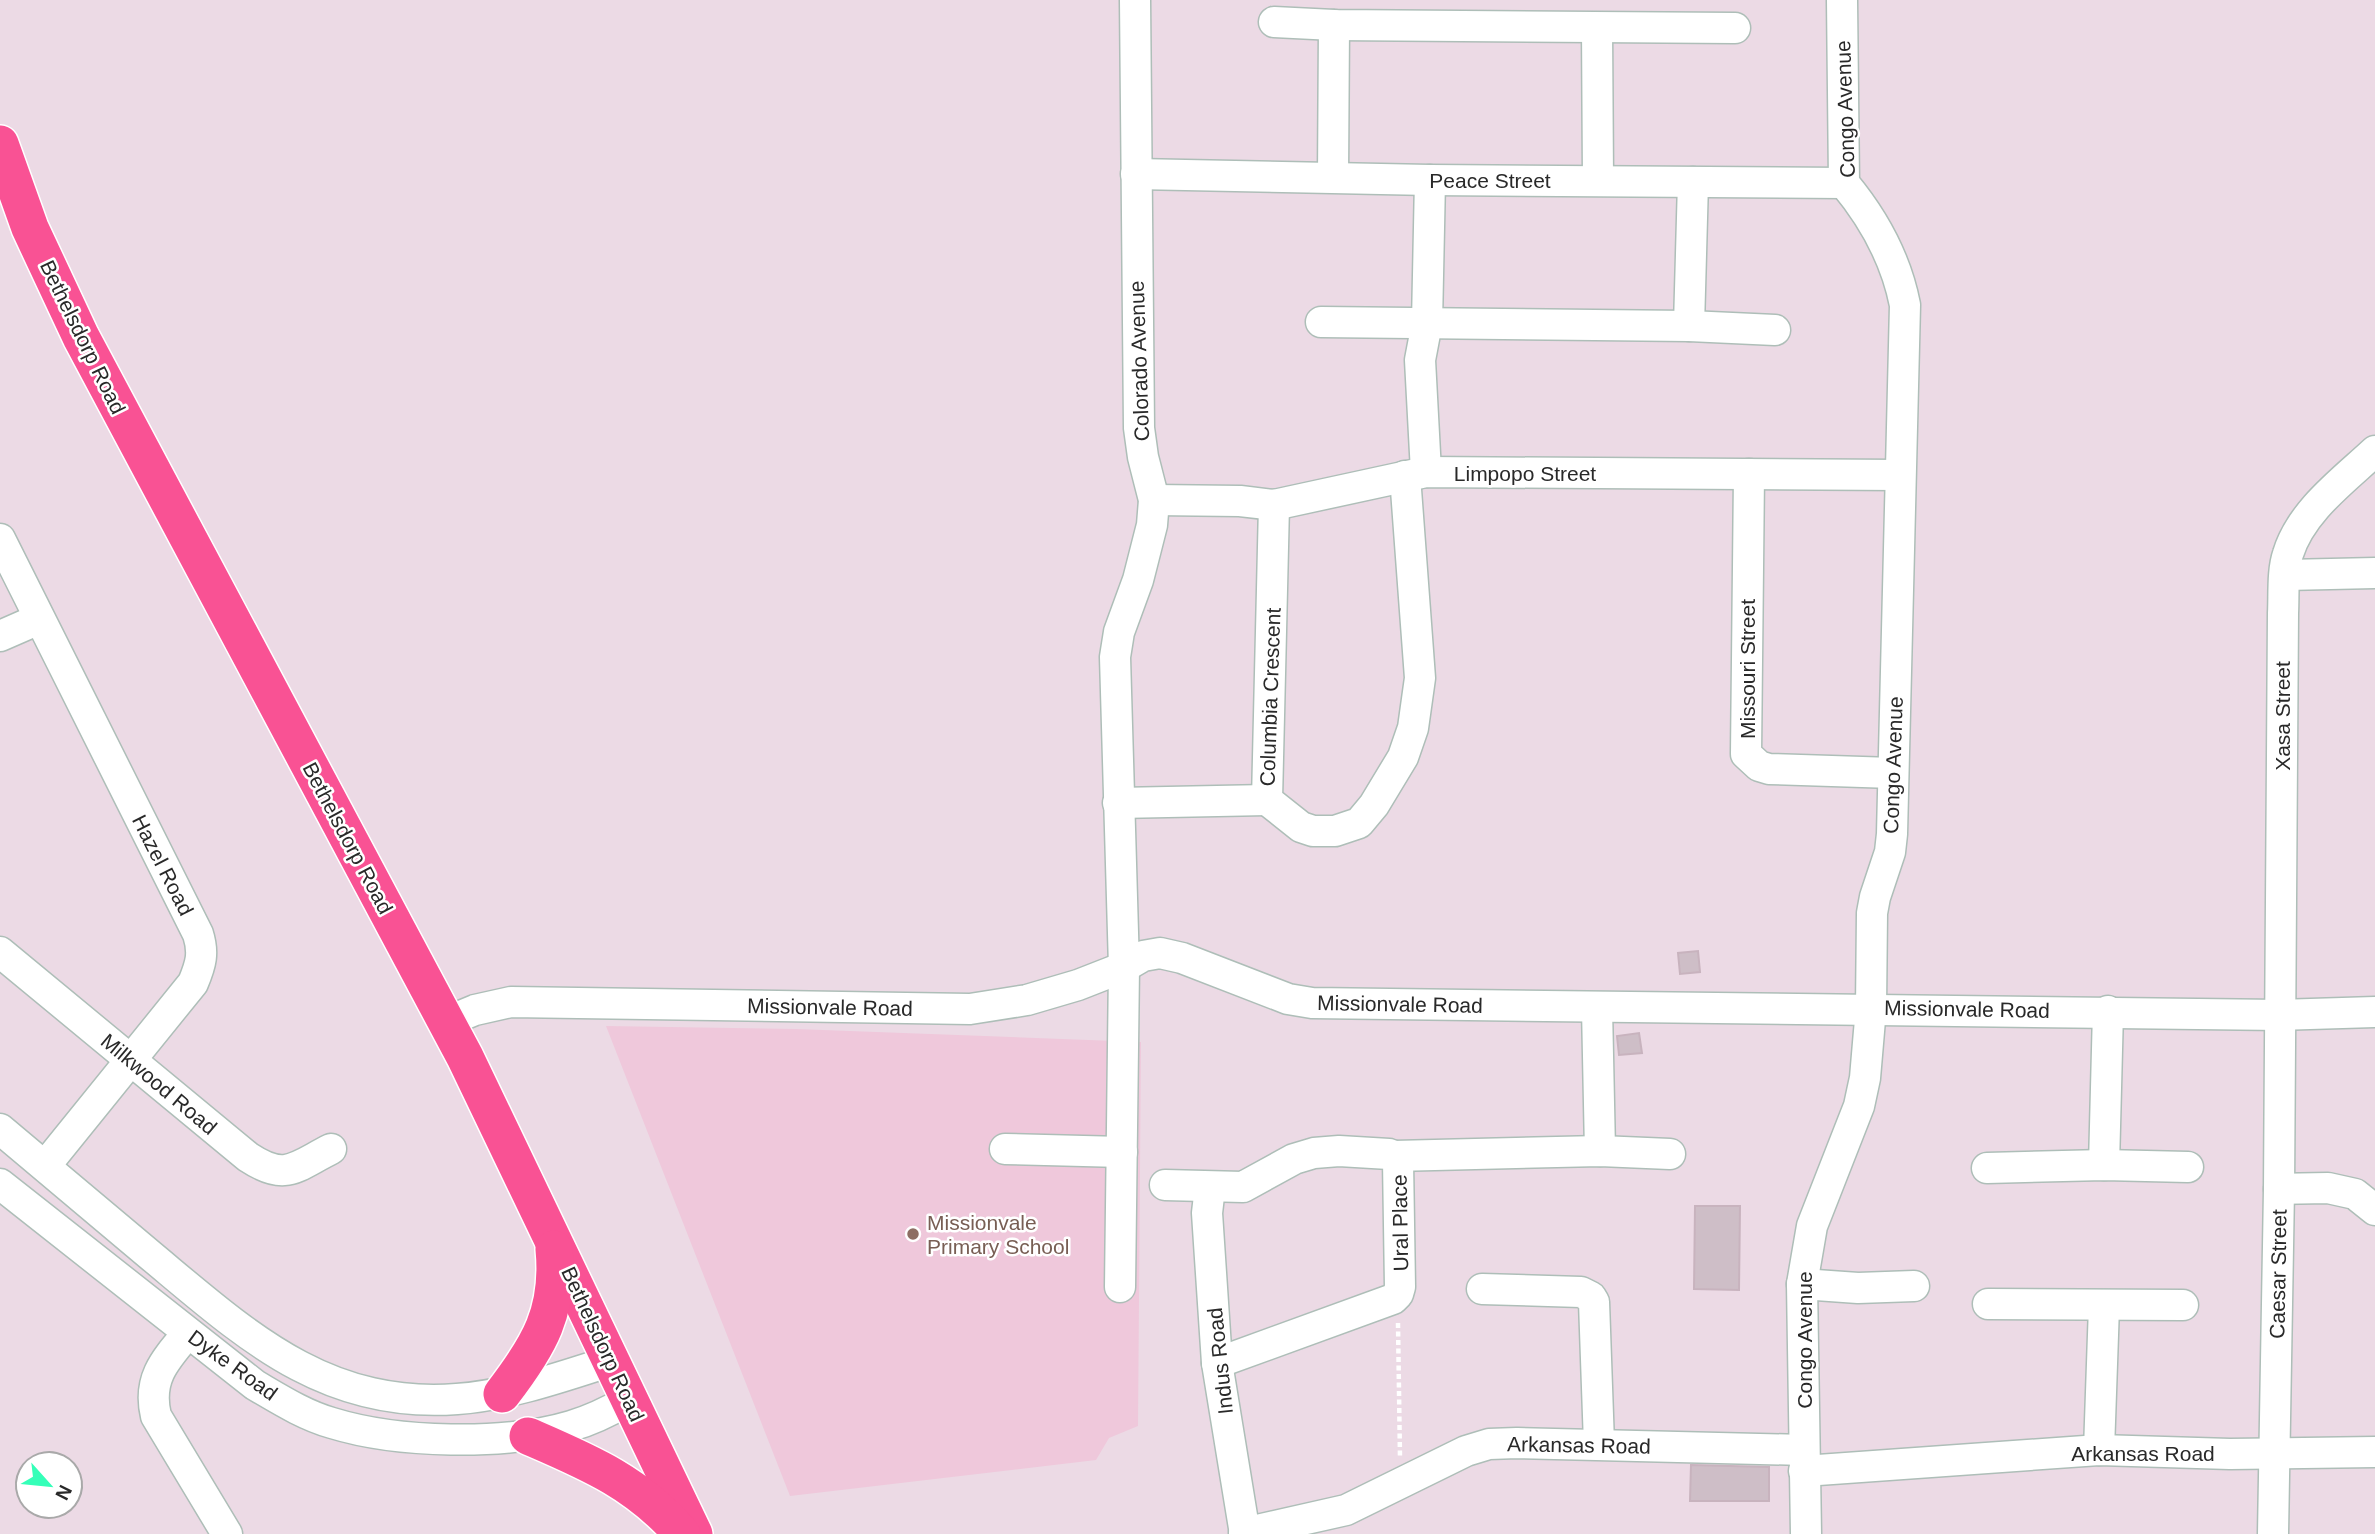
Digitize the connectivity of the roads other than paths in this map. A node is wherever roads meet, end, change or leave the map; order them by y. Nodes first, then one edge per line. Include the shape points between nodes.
1 (1135, 0) edge
2 (1842, 0) edge
3 (1274, 22) dead end
4 (1334, 25) junction
5 (1597, 28) junction
6 (1735, 29) dead end
7 (0, 144) edge
8 (1136, 174) junction
9 (1333, 177) junction
10 (1430, 180) junction
11 (1598, 180) junction
12 (1693, 182) junction
13 (1844, 183) junction
14 (1321, 322) dead end
15 (1427, 323) junction
16 (1689, 326) junction
17 (1775, 330) dead end
18 (2375, 451) edge
19 (1415, 474) junction
20 (1749, 474) junction
21 (1900, 475) junction
22 (1154, 500) junction
23 (1274, 505) junction
24 (0, 539) edge
25 (2375, 573) edge
26 (2286, 575) junction
27 (39, 619) junction
28 (0, 636) edge
29 (1893, 773) junction
30 (1267, 800) junction
31 (1118, 803) junction
32 (0, 952) edge
33 (1124, 967) junction
34 (1597, 1008) junction
35 (1871, 1008) junction
36 (2108, 1011) junction
37 (2375, 1012) edge
38 (2280, 1014) junction
39 (446, 1022) junction
40 (130, 1060) junction
41 (0, 1129) edge
42 (331, 1149) dead end
43 (1005, 1149) dead end
44 (1600, 1151) junction
45 (1122, 1152) junction
46 (1670, 1154) dead end
47 (1394, 1156) junction
48 (2104, 1165) junction
49 (45, 1167) junction
50 (2188, 1167) dead end
51 (1987, 1168) dead end
52 (0, 1184) edge
53 (1165, 1185) dead end
54 (1210, 1187) junction
55 (2279, 1189) junction
56 (2375, 1210) edge
57 (553, 1237) junction
58 (1802, 1284) junction
59 (1914, 1286) dead end
60 (1120, 1287) dead end
61 (1482, 1289) dead end
62 (1988, 1304) dead end
63 (2183, 1305) dead end
64 (2104, 1306) junction
65 (188, 1333) junction
66 (611, 1361) junction
67 (1217, 1363) junction
68 (502, 1394) junction
69 (629, 1400) junction
70 (528, 1436) junction
71 (1600, 1444) junction
72 (2099, 1451) junction
73 (2375, 1452) edge
74 (2276, 1453) junction
75 (1804, 1460) junction
76 (227, 1534) edge
77 (682, 1534) edge
78 (694, 1534) edge
79 (1245, 1534) edge
80 (1806, 1534) edge
81 (2273, 1534) edge

1 - 8 street, Colorado Avenue
2 - 13 street, Congo Avenue
3 - 4 street
4 - 5 street
4 - 9 street
5 - 6 street
5 - 11 street
7 - 39 main road, Bethelsdorp Road via 30,228 81,337
8 - 9 street, Peace Street
8 - 22 street, Colorado Avenue via 1139,428
9 - 10 street, Peace Street
10 - 11 street, Peace Street
10 - 15 street, Columbia Crescent
11 - 12 street, Peace Street
12 - 13 street, Peace Street
12 - 16 street
13 - 21 street, Congo Avenue via 1885,242 1903,292
14 - 15 street
15 - 16 street
15 - 19 street, Columbia Crescent via 1420,360
16 - 17 street
18 - 26 street, Xasa Street via 2302,525 2287,555
19 - 20 street, Limpopo Street
19 - 23 street, Limpopo Street
19 - 30 street, Columbia Crescent via 1420,678 1413,728 1403,757 1374,805 1348,829 1301,827
20 - 21 street, Limpopo Street
20 - 29 street, Missouri Street via 1746,754 1769,769
21 - 29 street, Congo Avenue
22 - 23 street, Limpopo Street
22 - 31 street, Colorado Avenue via 1148,547 1115,657
23 - 30 street, Columbia Crescent
24 - 27 street, Hazel Road
25 - 26 street
26 - 38 street, Xasa Street
27 - 28 street
27 - 40 street, Hazel Road via 203,951 193,983
29 - 35 street, Congo Avenue via 1890,852 1872,913
30 - 31 street
31 - 33 street, Colorado Avenue
32 - 40 street, Milkwood Road
33 - 34 street, Missionvale Road via 1160,953 1288,999 1312,1003
33 - 39 street, Missionvale Road via 1027,999 970,1009 511,1002
33 - 45 street, Colorado Avenue
34 - 35 street, Missionvale Road
34 - 44 street
35 - 36 street, Missionvale Road
35 - 58 street, Congo Avenue via 1866,1078 1812,1226
36 - 38 street, Missionvale Road
36 - 48 street
37 - 38 street, Missionvale Road
38 - 55 street, Caesar Street
39 - 57 main road, Bethelsdorp Road
40 - 42 street, Milkwood Road via 265,1168 290,1169
40 - 49 street, Hazel Road
41 - 49 street, Dyke Road
43 - 45 street
44 - 46 street
44 - 47 street
45 - 60 street, Colorado Avenue
47 - 54 street, Ural Place via 1314,1153 1243,1187
47 - 67 street, Ural Place via 1400,1167 1398,1294
48 - 50 street
48 - 51 street
49 - 68 street, Dyke Road via 234,1325 304,1370 339,1385 419,1400
52 - 65 street, Dyke Road
53 - 54 street, Ural Place
54 - 67 street, Indus Road via 1207,1213
55 - 56 street via 2328,1188 2355,1194
55 - 74 street, Caesar Street
57 - 66 main road, Bethelsdorp Road
57 - 68 main road via 554,1300 544,1332
58 - 59 street
58 - 75 street, Congo Avenue
61 - 71 street via 1581,1292 1591,1297
62 - 64 street
63 - 64 street
64 - 72 street
65 - 70 street, Dyke Road via 255,1385 331,1423 428,1439
65 - 76 street via 167,1357 152,1399 156,1416
66 - 68 street, Dyke Road
66 - 69 main road, Bethelsdorp Road
67 - 79 street, Indus Road
69 - 70 street, Dyke Road via 580,1423
69 - 78 main road, Bethelsdorp Road
70 - 77 main road via 613,1475
71 - 75 street, Arkansas Road
71 - 79 street, Arkansas Road via 1489,1444 1346,1510
72 - 74 street, Arkansas Road
72 - 75 street, Arkansas Road
73 - 74 street, Arkansas Road
74 - 81 street, Caesar Street
75 - 80 street, Congo Avenue

